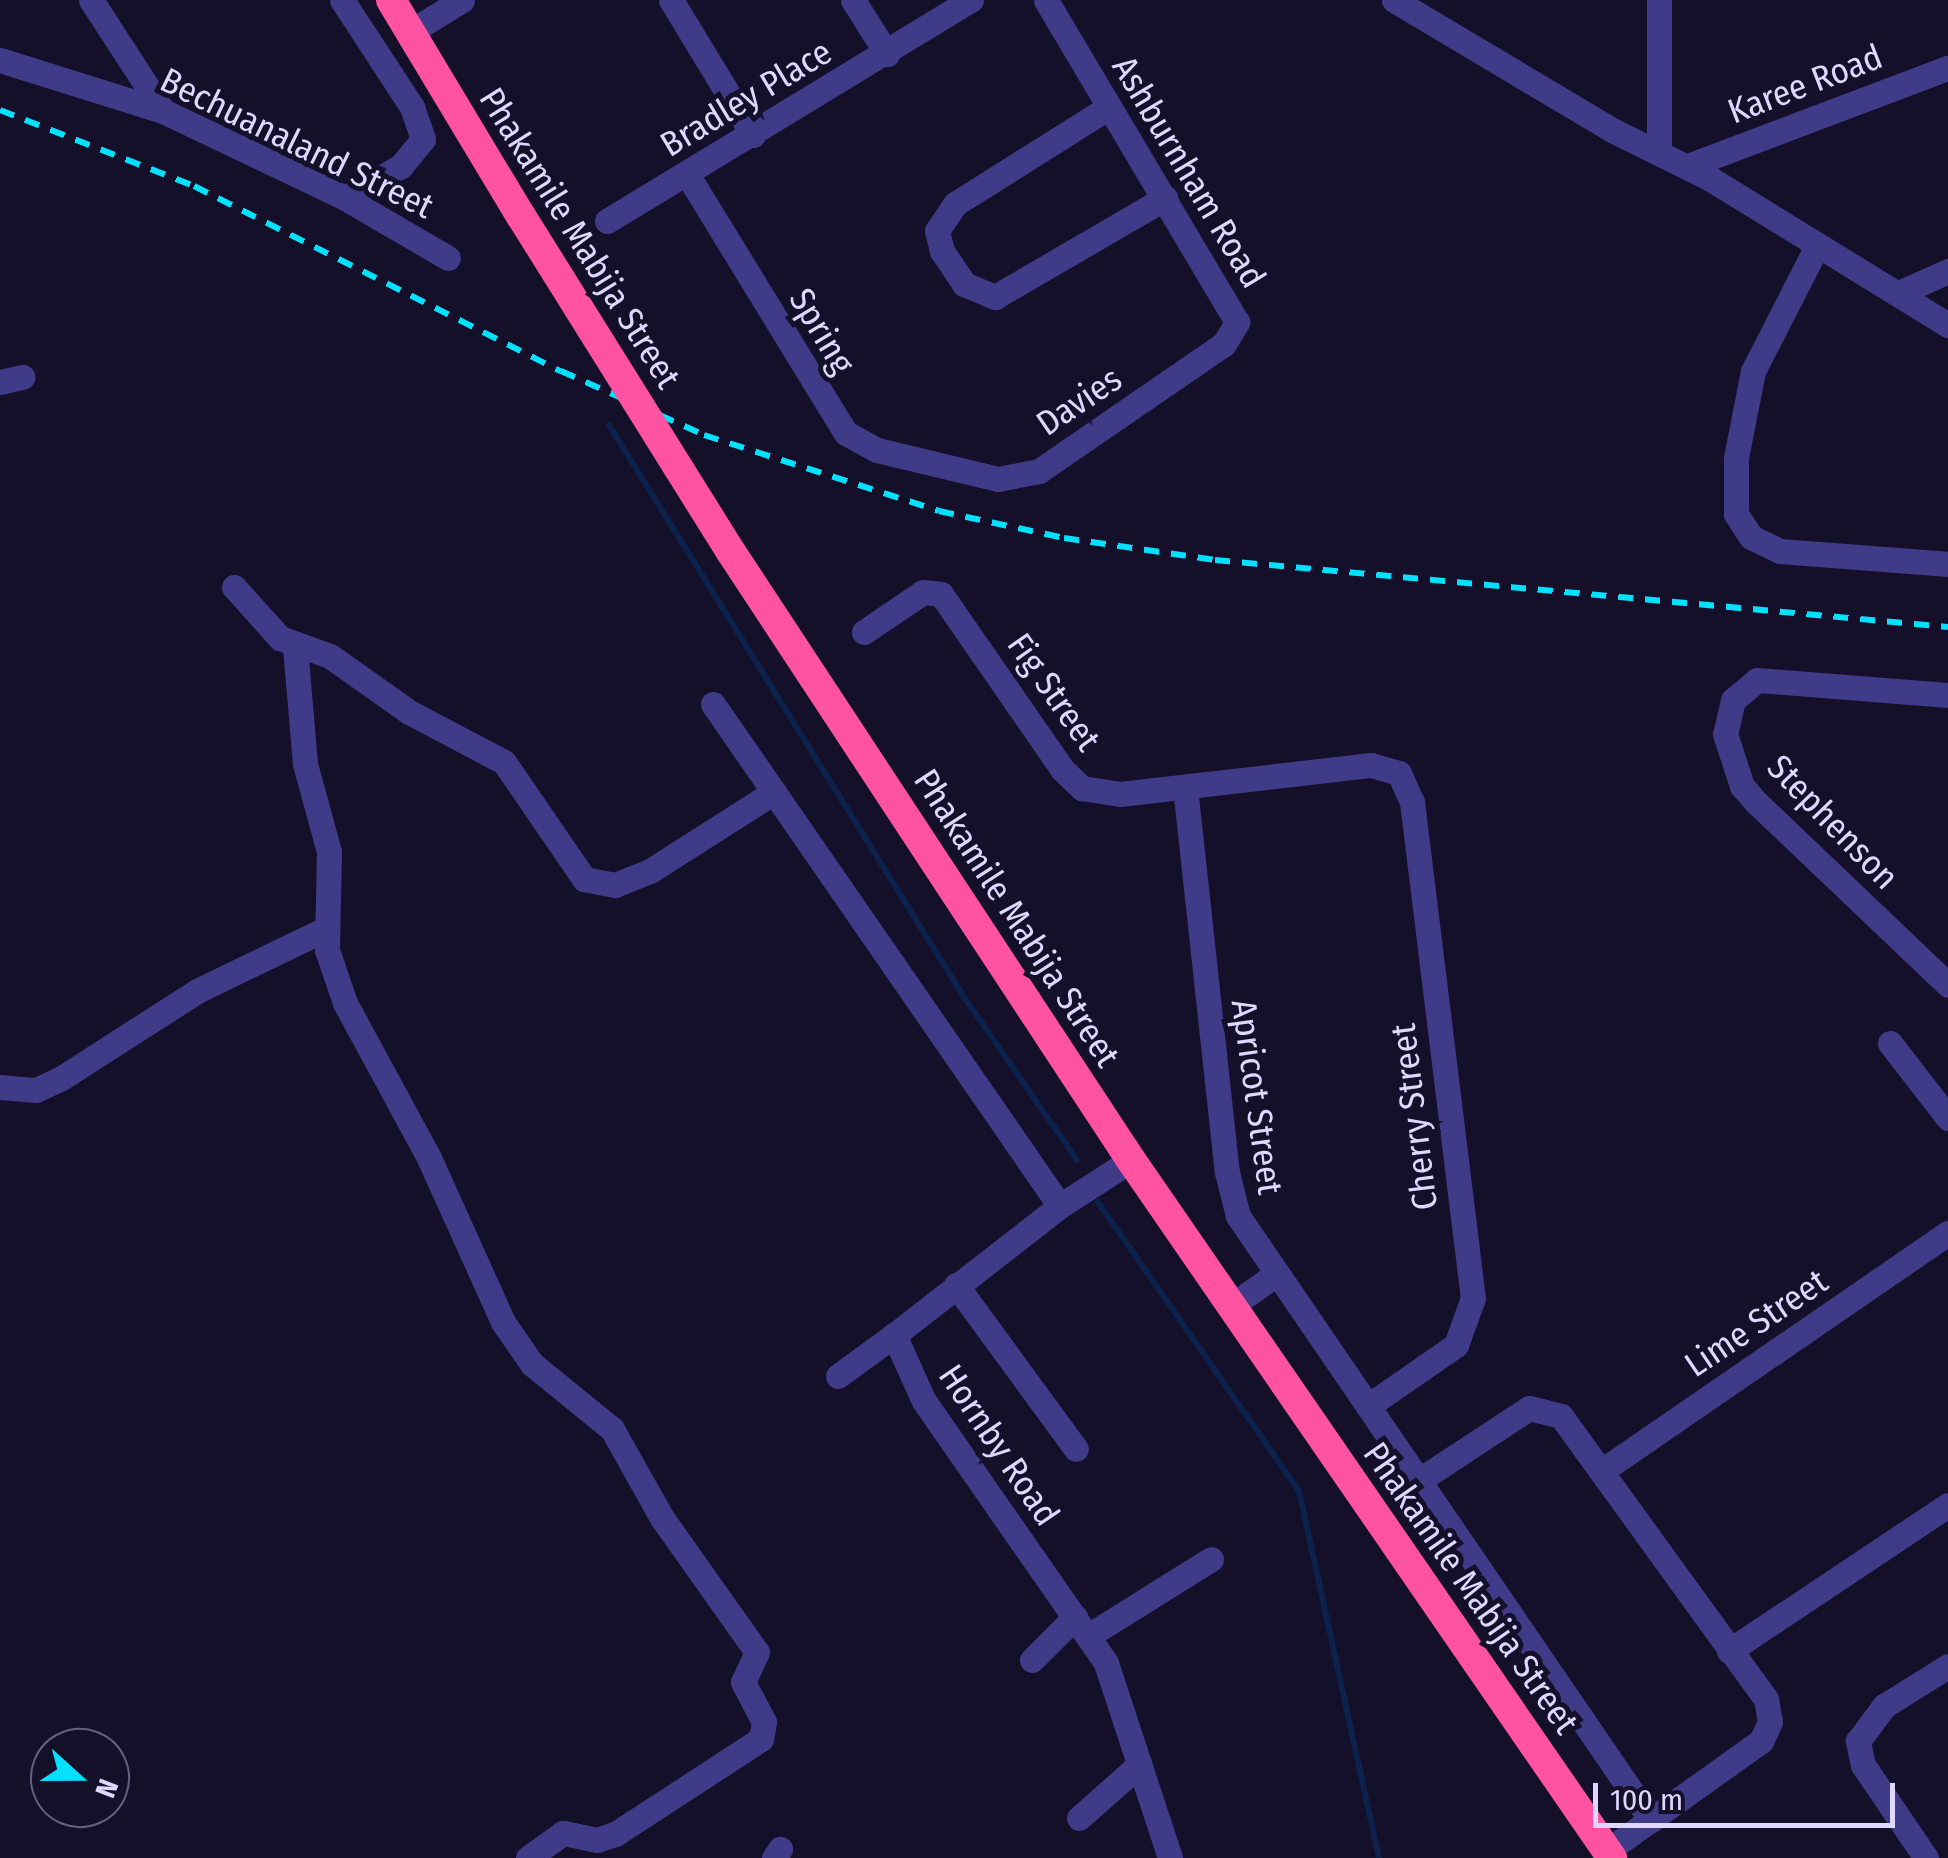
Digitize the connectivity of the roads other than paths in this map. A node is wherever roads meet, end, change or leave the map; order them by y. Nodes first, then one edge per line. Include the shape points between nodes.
1 (91, 0) edge
2 (342, 0) edge
3 (391, 0) edge
4 (462, 0) edge
5 (670, 0) edge
6 (853, 0) edge
7 (971, 0) edge
8 (1046, 0) edge
9 (1394, 0) edge
10 (1658, 0) edge
11 (410, 32) junction
12 (887, 54) junction
13 (0, 60) edge
14 (1948, 68) edge
15 (1109, 108) junction
16 (162, 110) junction
17 (753, 136) junction
18 (1659, 152) junction
19 (1688, 166) junction
20 (687, 174) junction
21 (346, 198) junction
22 (1165, 198) junction
23 (607, 222) dead end
24 (1816, 248) junction
25 (448, 258) dead end
26 (1948, 272) edge
27 (1899, 294) junction
28 (1948, 325) edge
29 (1237, 329) joint
30 (943, 468) joint
31 (1948, 564) edge
32 (234, 587) dead end
33 (864, 632) dead end
34 (295, 648) junction
35 (1948, 695) edge
36 (713, 704) dead end
37 (1399, 773) joint
38 (1185, 787) junction
39 (774, 792) junction
40 (325, 929) junction
41 (1948, 985) edge
42 (1890, 1044) dead end
43 (0, 1087) edge
44 (1948, 1118) edge
45 (1131, 1160) junction
46 (1060, 1206) junction
47 (1948, 1233) edge
48 (1276, 1275) junction
49 (956, 1284) junction
50 (1231, 1306) junction
51 (894, 1334) junction
52 (838, 1376) dead end
53 (1368, 1406) junction
54 (1076, 1449) dead end
55 (1603, 1470) junction
56 (1421, 1479) junction
57 (1948, 1505) edge
58 (1211, 1559) dead end
59 (1082, 1626) junction
60 (1729, 1651) junction
61 (1032, 1660) dead end
62 (1948, 1666) edge
63 (1140, 1764) junction
64 (1079, 1818) dead end
65 (1650, 1820) junction
66 (1609, 1855) edge
67 (528, 1858) edge
68 (1170, 1858) edge
69 (1926, 1858) edge

1 - 16 street
2 - 21 street via 412,107 424,139 402,166
3 - 11 highway, Phakamile Mabija Street
4 - 11 street
5 - 17 street
6 - 12 street
7 - 12 street, Bradley Place
8 - 15 street, Ashburnham Road
9 - 18 street
10 - 18 street
11 - 45 highway, Phakamile Mabija Street, bridge via 732,552
12 - 17 street, Bradley Place
13 - 16 street, Bechuanaland Street
14 - 19 street, Karee Road
15 - 22 street, Ashburnham Road
15 - 22 street via 954,204 938,231 942,251 964,284 995,297
16 - 21 street, Bechuanaland Street
17 - 20 street, Bradley Place
18 - 19 street
19 - 24 street
20 - 23 street, Bradley Place
20 - 30 street, Spring via 846,433 877,450
21 - 25 street, Bechuanaland Street
22 - 29 street, Ashburnham Road
24 - 27 street
24 - 31 street via 1752,371 1736,458 1736,514 1751,537 1780,550
26 - 27 street
27 - 28 street
29 - 30 street, Davies via 1039,471 998,479
32 - 34 street
33 - 38 street, Fig Street via 923,592 941,594 1062,770 1082,788 1120,794
34 - 39 street via 330,656 410,712 504,762 573,868 601,885 650,870
34 - 40 street via 305,764 329,852
35 - 41 street, Stephenson via 1789,678 1744,685 1725,734 1742,786
36 - 39 street
37 - 38 street, Fig Street via 1370,765
37 - 53 street, Cherry Street via 1412,802 1472,1298 1456,1344
38 - 48 street, Apricot Street via 1227,1172 1247,1236
39 - 46 street
40 - 43 street via 197,992 60,1079 36,1090
40 - 67 street via 345,1003 429,1158 504,1322 532,1364 621,1440 662,1518 756,1652 744,1682 764,1722 761,1739 614,1834 598,1840 562,1833
42 - 44 street
45 - 46 street
45 - 50 highway, Phakamile Mabija Street
46 - 49 street
47 - 55 street, Lime Street
48 - 50 street
48 - 53 street, Apricot Street
49 - 51 street
49 - 54 street
50 - 66 highway, Phakamile Mabija Street
51 - 52 street
51 - 59 street, Hornby Road via 924,1401
53 - 56 street, Apricot Street
55 - 56 street via 1562,1416 1538,1407
55 - 60 street
56 - 65 street, Apricot Street
57 - 60 street
58 - 59 street
59 - 61 street
59 - 63 street, Hornby Road via 1115,1681
60 - 65 street via 1766,1699 1768,1731
62 - 69 street via 1884,1706 1863,1730 1858,1754
63 - 64 street
63 - 68 street, Hornby Road
65 - 66 street

